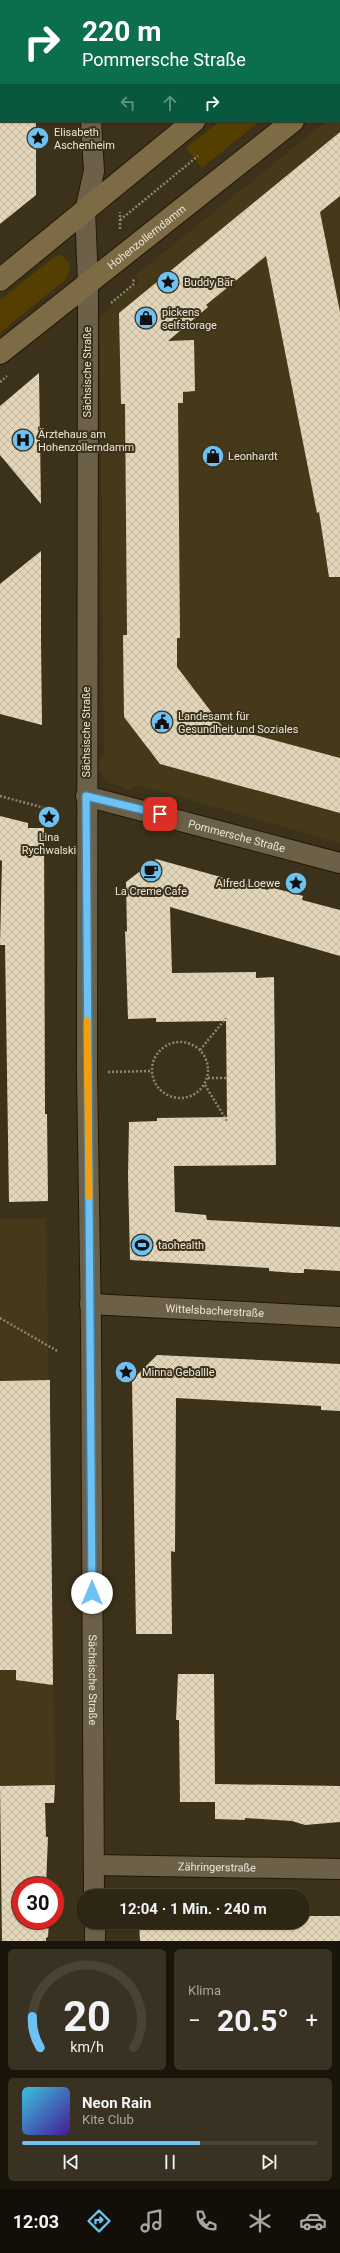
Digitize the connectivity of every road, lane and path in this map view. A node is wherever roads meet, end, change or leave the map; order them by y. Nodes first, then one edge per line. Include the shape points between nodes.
1 (91, 122) edge
2 (193, 122) edge
3 (293, 122) edge
4 (198, 156) dead end
5 (120, 208) dead end
6 (85, 211) junction
7 (120, 220) junction
8 (120, 233) dead end
9 (0, 280) edge
10 (88, 282) junction
11 (0, 353) edge
12 (0, 796) edge
13 (86, 796) junction
14 (56, 811) dead end
15 (340, 863) edge
16 (226, 1018) dead end
17 (200, 1050) junction
18 (151, 1071) junction
19 (87, 1073) junction
20 (208, 1078) junction
21 (227, 1078) dead end
22 (205, 1084) junction
23 (227, 1121) dead end
24 (90, 1304) junction
25 (340, 1317) edge
26 (0, 1318) edge
27 (59, 1352) dead end
28 (94, 1865) junction
29 (340, 1869) edge
30 (94, 1889) edge
31 (95, 1929) edge
32 (95, 1941) edge

1 - 6 street, Sächsische Straße via 94,171
2 - 6 main road
3 - 10 main road, Hohenzollerndamm
4 - 7 path
5 - 7 path
6 - 9 main road
6 - 10 street, Sächsische Straße
7 - 8 path
10 - 11 main road, Hohenzollerndamm
10 - 13 street, Sächsische Straße
12 - 14 path
13 - 15 street, Pommersche Straße
13 - 19 street, Sächsische Straße
16 - 17 path
17 - 18 path via 187,1042 172,1043 155,1056
17 - 20 path via 208,1063
18 - 19 path
18 - 22 path via 155,1085 173,1098 188,1098 195,1095
19 - 24 street, Sächsische Straße
20 - 21 path
20 - 22 path
22 - 23 path
24 - 25 street, Wittelsbacherstraße
24 - 28 street, Sächsische Straße
26 - 27 path
28 - 29 street, Zähringerstraße
28 - 30 street, Sächsische Straße
31 - 32 street

